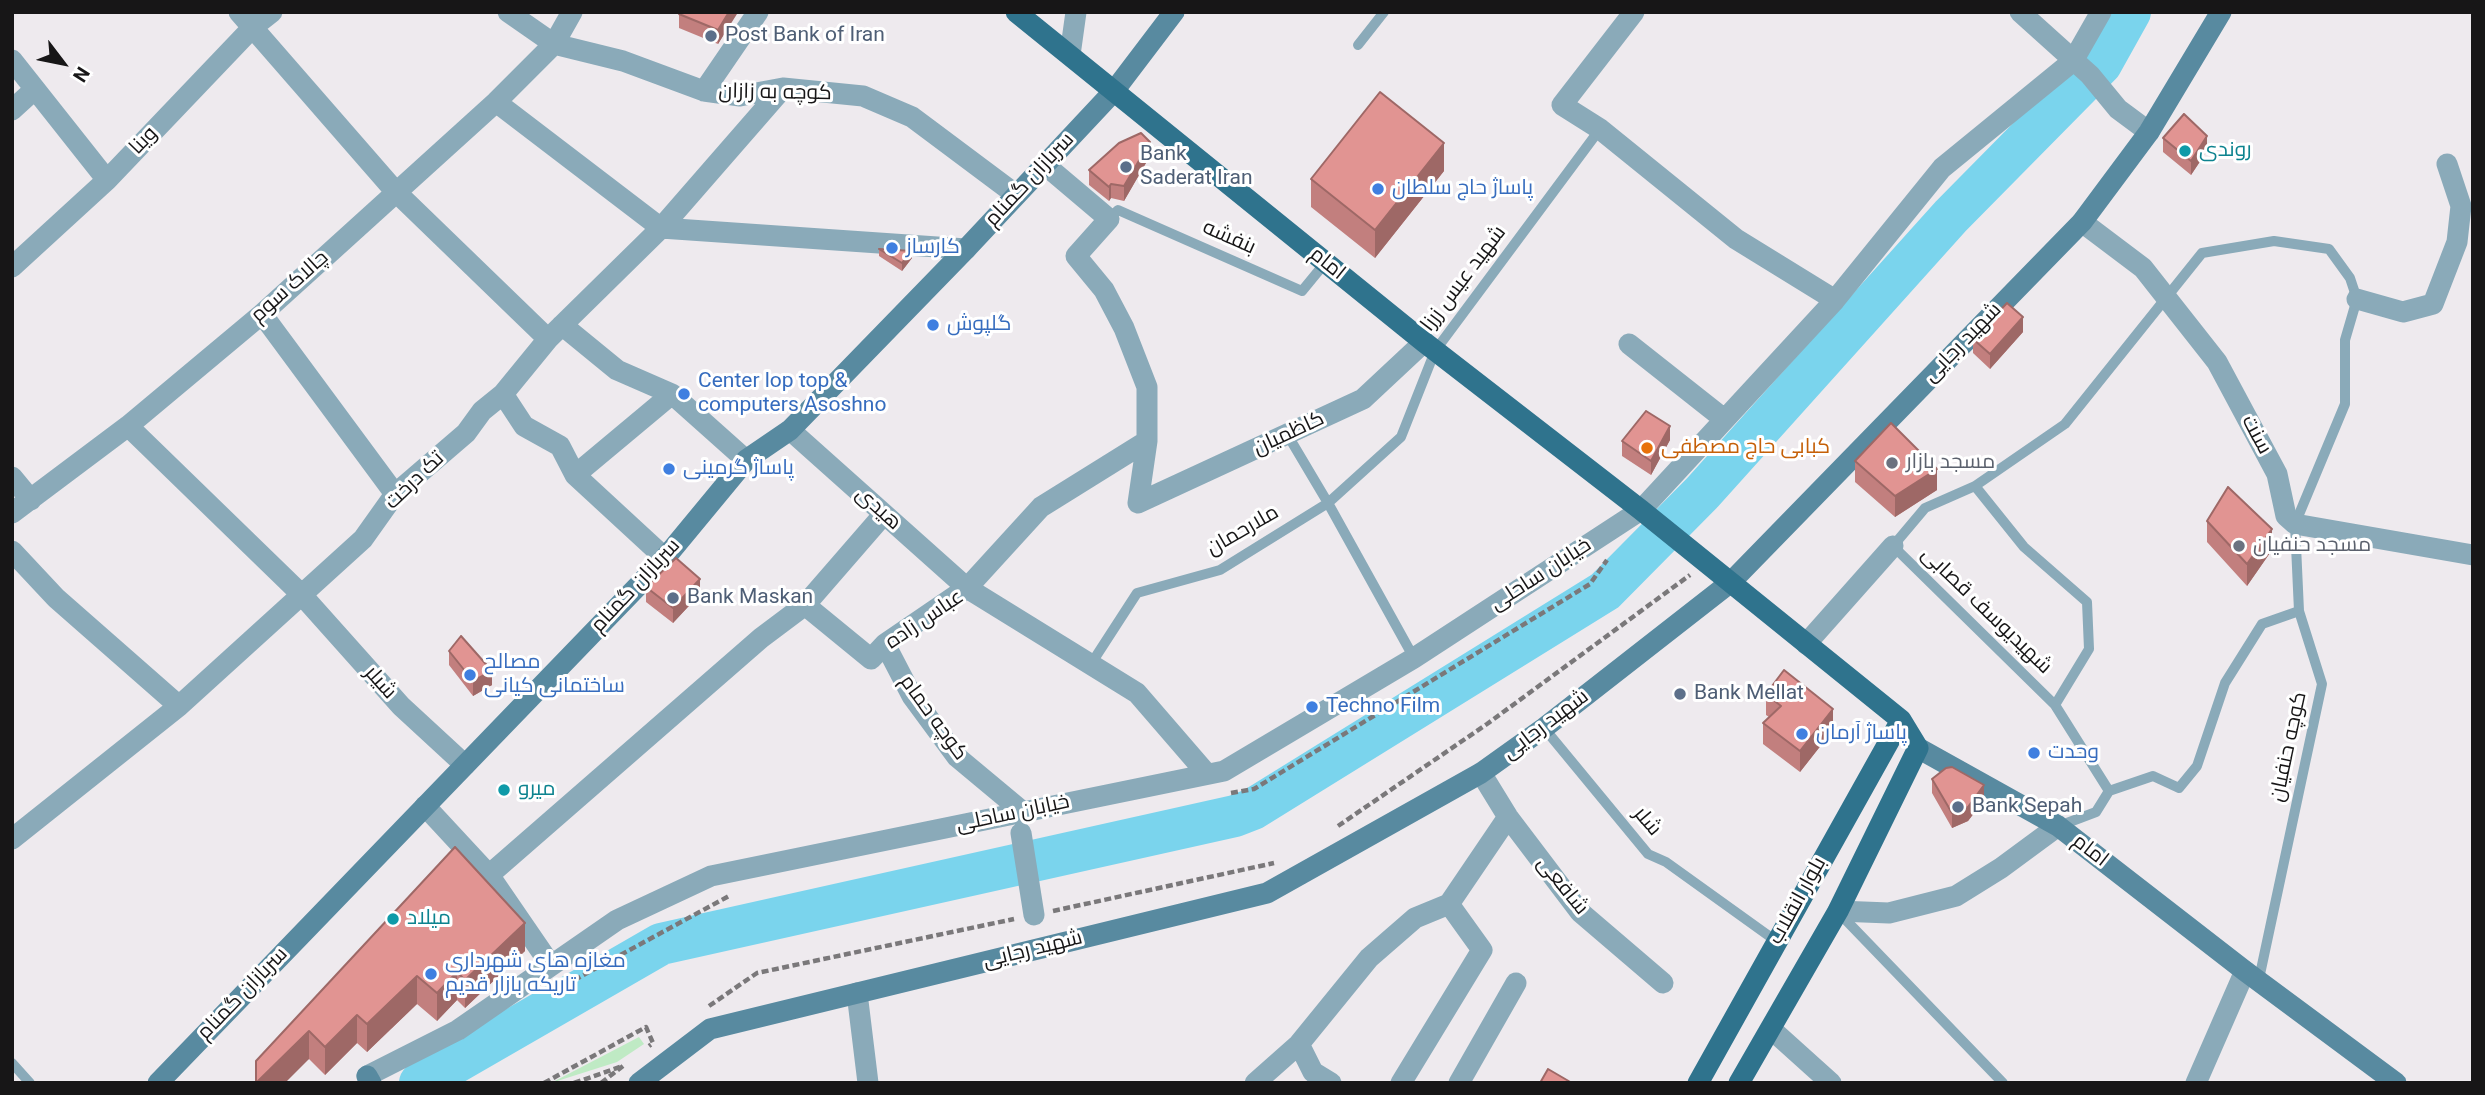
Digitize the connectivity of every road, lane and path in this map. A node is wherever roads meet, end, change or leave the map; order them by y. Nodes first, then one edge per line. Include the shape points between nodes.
1 (272, 12) edge
2 (508, 12) edge
3 (572, 12) edge
4 (758, 12) edge
5 (1016, 12) edge
6 (1076, 12) edge
7 (1384, 12) edge
8 (2020, 12) edge
9 (2101, 12) edge
10 (2221, 12) edge
11 (1173, 13) edge
12 (1625, 16) edge
13 (246, 20) edge
14 (554, 44) junction
15 (1358, 45) dead end
16 (1070, 55) junction
17 (12, 60) edge
18 (2073, 61) junction
19 (783, 88) junction
20 (36, 89) junction
21 (1114, 90) junction
22 (704, 91) junction
23 (496, 102) junction
24 (12, 110) edge
25 (1600, 129) junction
26 (2150, 132) junction
27 (1044, 164) junction
28 (2447, 164) dead end
29 (107, 180) junction
30 (395, 191) junction
31 (1015, 194) junction
32 (1109, 219) junction
33 (2082, 222) junction
34 (661, 228) junction
35 (966, 249) junction
36 (1325, 262) junction
37 (12, 267) edge
38 (2167, 297) junction
39 (2357, 299) junction
40 (1835, 300) junction
41 (262, 314) junction
42 (555, 332) junction
43 (1629, 344) dead end
44 (1429, 346) junction
45 (503, 394) junction
46 (672, 394) junction
47 (1724, 419) junction
48 (128, 426) junction
49 (790, 430) junction
50 (1287, 434) junction
51 (1147, 441) junction
52 (746, 460) junction
53 (575, 475) junction
54 (12, 477) edge
55 (1975, 486) junction
56 (396, 494) junction
57 (31, 500) junction
58 (1328, 503) junction
59 (1641, 510) junction
60 (12, 513) edge
61 (884, 514) junction
62 (2295, 524) junction
63 (1893, 546) junction
64 (12, 551) edge
65 (2473, 555) edge
66 (665, 558) junction
67 (1705, 564) junction
68 (1731, 582) junction
69 (967, 588) junction
70 (301, 594) junction
71 (805, 605) junction
72 (2298, 611) junction
73 (885, 644) junction
74 (1805, 644) junction
75 (1413, 658) junction
76 (1091, 664) junction
77 (2054, 705) junction
78 (180, 706) junction
79 (1901, 720) junction
80 (1544, 728) junction
81 (1918, 748) junction
82 (465, 765) junction
83 (1481, 773) junction
84 (1207, 774) junction
85 (2109, 791) junction
86 (425, 806) junction
87 (1508, 817) junction
88 (1022, 822) junction
89 (2058, 826) junction
90 (1332, 830) dead end
91 (14, 832) edge
92 (1275, 863) dead end
93 (489, 875) junction
94 (736, 892) dead end
95 (1449, 904) junction
96 (1838, 912) junction
97 (1034, 915) junction
98 (1776, 941) junction
99 (550, 964) junction
100 (2252, 975) junction
101 (1516, 982) dead end
102 (1663, 983) dead end
103 (553, 992) dead end
104 (857, 993) junction
105 (699, 1012) dead end
106 (1771, 1029) junction
107 (665, 1035) dead end
108 (653, 1043) junction
109 (1299, 1044) junction
110 (643, 1051) dead end
111 (634, 1058) dead end
112 (12, 1063) edge
113 (624, 1065) junction
114 (1309, 1077) edge
115 (369, 1079) edge
116 (30, 1083) edge
117 (158, 1083) edge
118 (544, 1083) edge
119 (574, 1083) edge
120 (601, 1083) edge
121 (639, 1083) edge
122 (868, 1083) edge
123 (1255, 1083) edge
124 (1331, 1083) edge
125 (1401, 1083) edge
126 (1459, 1083) edge
127 (1698, 1083) edge
128 (1739, 1083) edge
129 (1830, 1083) edge
130 (2003, 1083) edge
131 (2196, 1083) edge
132 (2396, 1083) edge

1 - 13 street, وینا
2 - 14 street
3 - 14 street, چالاک سوم
4 - 22 street
5 - 16 main road, امام
6 - 16 street
7 - 15 lane
8 - 18 street
9 - 18 street
10 - 26 street, شهید رجایی
11 - 21 street, سربازان گمنام
12 - 25 street via 1562,105
13 - 29 street, وینا
13 - 30 street
14 - 22 street, کوچه به زازان via 623,61
14 - 23 street, چالاک سوم
16 - 21 main road, امام
17 - 20 street
18 - 26 street via 2118,109
18 - 40 street, خیابان ساحلی via 1942,168
19 - 22 street, کوچه به زازان via 740,96
19 - 31 street, کوچه به زازان via 863,96 912,117
19 - 34 street, تک درخت
20 - 24 street
20 - 29 street
21 - 27 street, سربازان گمنام
21 - 36 main road, امام
23 - 30 street, چالاک سوم
23 - 34 street
25 - 40 street via 1736,239
25 - 44 lane, شهید عیس زرزا
26 - 33 street, شهید رجایی
27 - 31 street, سربازان گمنام
27 - 32 street
28 - 39 street via 2461,206 2457,242 2432,304 2403,312
29 - 37 street, وینا
30 - 41 street, چالاک سوم
30 - 42 street
31 - 35 street, سربازان گمنام
32 - 36 lane, بنفشه via 1118,210 1302,291
32 - 51 street via 1076,256 1114,309 1147,387
33 - 38 street, سنت via 2143,268
33 - 68 street, شهید رجایی
34 - 35 street
34 - 42 street, تک درخت
35 - 49 street, سربازان گمنام
36 - 44 main road, امام
38 - 39 lane, شهیدیوسف قصابی via 2202,253 2274,241 2329,250 2350,278
38 - 55 lane, شهیدیوسف قصابی via 2065,424
38 - 62 street, سنت via 2217,362 2277,474 2286,516
39 - 62 lane via 2345,340 2345,404
40 - 47 street, خیابان ساحلی
41 - 48 street, چالاک سوم
41 - 56 street
42 - 45 street, تک درخت
42 - 46 street via 617,370
43 - 47 street
44 - 50 street, کاظمیان via 1363,399
44 - 58 lane, شهید عیس زرزا via 1401,438
44 - 59 main road, امام
45 - 53 street via 524,426 560,446
45 - 56 street, تک درخت via 482,411 467,433
46 - 52 street
46 - 53 street
47 - 59 street, خیابان ساحلی
48 - 57 street, چالاک سوم
48 - 70 street, شیلر
49 - 52 street, سربازان گمنام
49 - 61 street, هیدی
50 - 51 street, کاظمیان via 1139,503
50 - 58 lane
51 - 69 street via 1041,507
52 - 66 street, سربازان گمنام
53 - 66 street
54 - 57 street
55 - 63 lane, شهیدیوسف قصابی via 1925,508
55 - 77 lane via 2024,547 2087,602 2089,649
56 - 70 street, تک درخت via 363,539
57 - 60 street, چالاک سوم
58 - 75 lane
58 - 76 lane, ملارحمان via 1220,570 1137,593
59 - 67 main road, امام
59 - 75 street, خیابان ساحلی
61 - 69 street, هیدی
61 - 71 street
62 - 65 street
62 - 72 lane, کوچه حنفیان
63 - 74 street
63 - 77 lane, شهیدیوسف قصابی
64 - 78 street via 56,597
66 - 82 street, سربازان گمنام
67 - 68 main road, امام
67 - 90 path via 1487,724
68 - 74 main road, امام
68 - 80 street, شهید رجایی
69 - 73 street, عباس زاده
69 - 76 street, عباس زاده
70 - 78 street, تک درخت
70 - 82 street, شیلر via 401,706
71 - 73 street, عباس زاده via 872,659
71 - 93 street
72 - 85 lane via 2262,624 2225,683 2197,766 2179,788 2153,776
72 - 100 lane, کوچه حنفیان via 2322,684
73 - 88 street, کوچه حمام via 912,696 957,757
74 - 79 main road, امام
75 - 84 street, خیابان ساحلی via 1224,771
76 - 84 street, عباس زاده via 1136,693
77 - 85 lane, شهیدیوسف قصابی
78 - 91 street, تک درخت
79 - 81 main road, امام
79 - 98 main road, بلوار انقلاب
80 - 83 street, شهید رجایی
80 - 98 lane, شلر via 1648,854 1666,862
81 - 89 street, امام
81 - 96 main road, بلوار انقلاب
82 - 86 street, سربازان گمنام
83 - 87 street, شافعی
83 - 104 street, شهید رجایی via 1267,893
84 - 88 street, خیابان ساحلی
85 - 89 lane via 2096,812
86 - 93 street
86 - 117 street, سربازان گمنام
87 - 95 street
87 - 102 street, شافعی via 1580,912
88 - 97 street
88 - 99 street, خیابان ساحلی via 711,876 617,920
89 - 96 street via 1956,896 1889,913
89 - 100 street, امام
92 - 97 path
93 - 99 street
94 - 103 path
95 - 109 street via 1415,918 1369,958
95 - 125 street via 1482,950
96 - 106 main road, بلوار انقلاب
96 - 130 lane
97 - 105 path via 757,973
98 - 127 main road, بلوار انقلاب
99 - 115 street, خیابان ساحلی via 457,1030
100 - 131 street
100 - 132 street, امام
101 - 126 street
104 - 121 street, شهید رجایی via 710,1029
104 - 122 street
106 - 128 main road, بلوار انقلاب
106 - 129 street
107 - 108 path
108 - 110 path
108 - 118 path via 646,1027
109 - 114 street
109 - 123 street
111 - 113 path
112 - 116 lane
113 - 119 path
113 - 120 path
114 - 124 street

